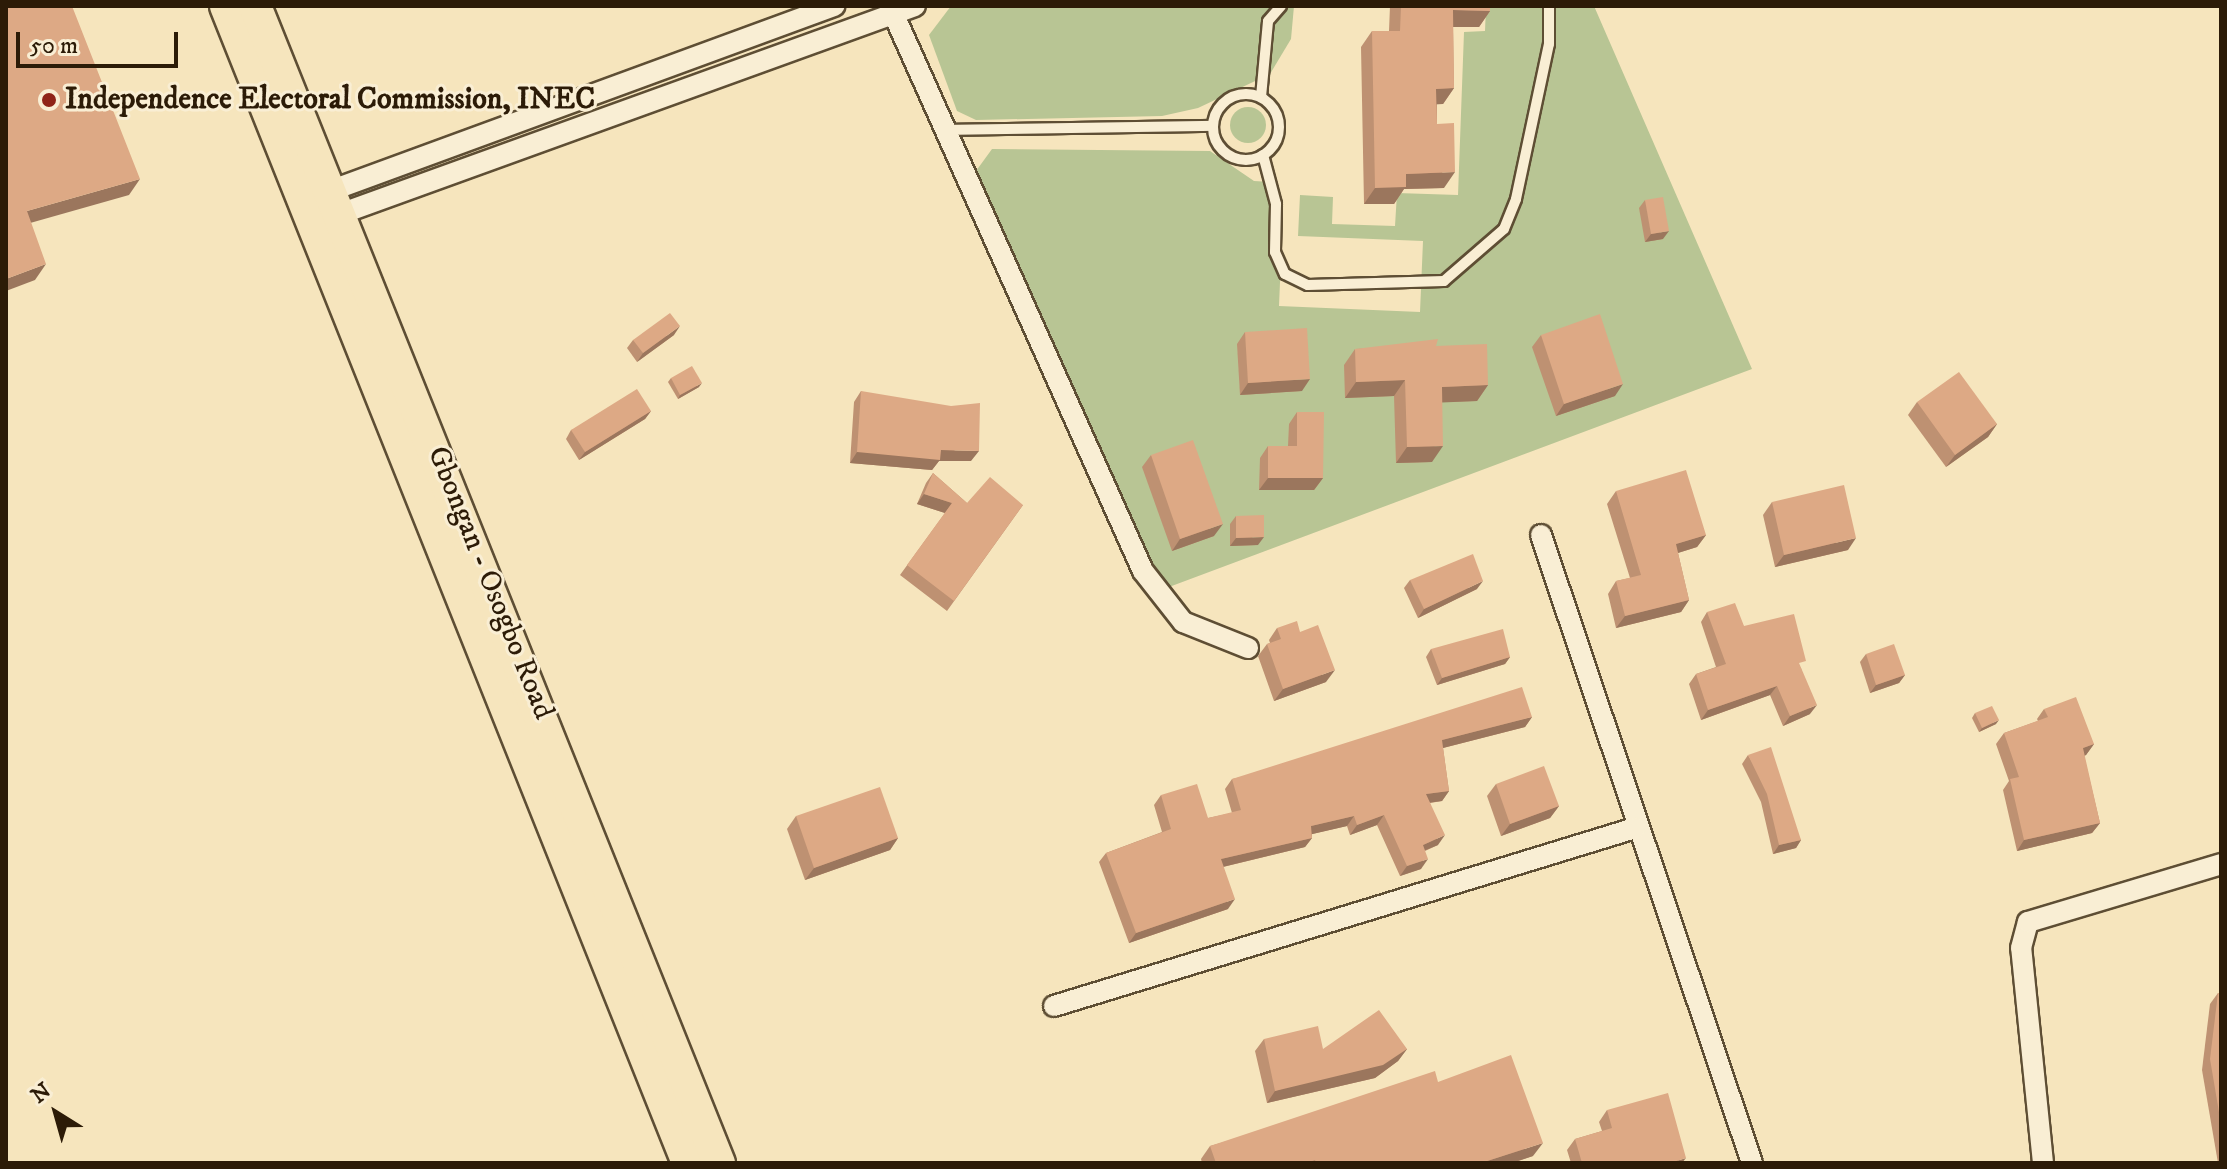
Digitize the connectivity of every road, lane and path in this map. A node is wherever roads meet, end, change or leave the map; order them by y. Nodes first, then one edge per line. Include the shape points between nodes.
1 (226, 6) edge
2 (255, 6) edge
3 (834, 6) edge
4 (915, 6) edge
5 (1281, 6) edge
6 (1549, 6) edge
7 (891, 10) edge
8 (1261, 97) junction
9 (1213, 126) junction
10 (946, 130) junction
11 (1263, 155) junction
12 (320, 208) junction
13 (1541, 535) dead end
14 (1248, 648) dead end
15 (1635, 828) junction
16 (2221, 864) edge
17 (1054, 1006) dead end
18 (688, 1163) edge
19 (719, 1163) edge
20 (1752, 1163) edge
21 (2043, 1163) edge

1 - 12 main road, Gbongan - Osogbo Road
2 - 12 main road, Gbongan - Osogbo Road
3 - 12 street
4 - 7 street
5 - 8 lane via 1268,21
6 - 11 lane via 1549,44 1516,199 1504,229 1444,281 1308,285 1285,274 1275,252 1276,204
7 - 10 street
7 - 12 street
8 - 9 lane via 1228,99
8 - 11 lane via 1279,123
9 - 10 lane
9 - 11 lane via 1227,153
10 - 14 street via 1154,590 1183,622
12 - 18 main road, Gbongan - Osogbo Road
12 - 19 main road, Gbongan - Osogbo Road
13 - 15 street via 1585,650
15 - 17 street
15 - 20 street via 1692,970
16 - 21 street via 2028,922 2021,948

